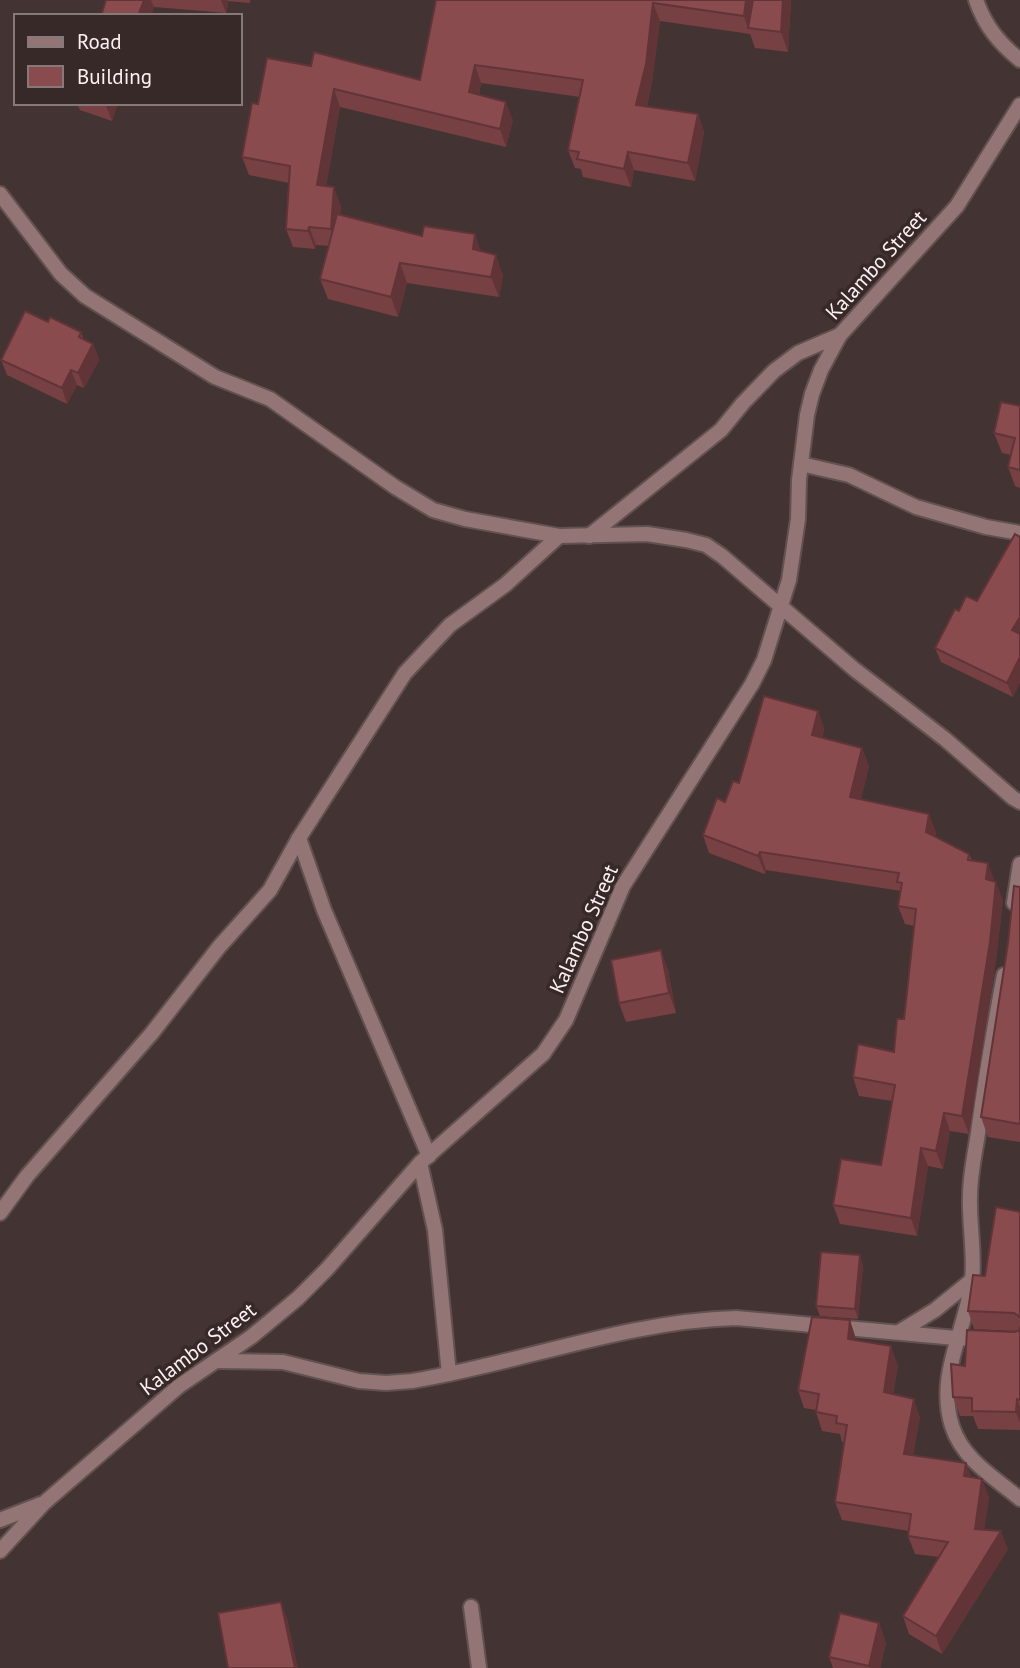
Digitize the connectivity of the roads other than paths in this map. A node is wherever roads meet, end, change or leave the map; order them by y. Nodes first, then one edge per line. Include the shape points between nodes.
1 (976, 0) edge
2 (1020, 60) edge
3 (1020, 105) edge
4 (0, 194) edge
5 (840, 335) junction
6 (801, 464) junction
7 (1020, 533) edge
8 (589, 536) junction
9 (559, 537) junction
10 (781, 607) junction
11 (1020, 803) edge
12 (299, 838) junction
13 (1020, 864) edge
14 (1011, 924) edge
15 (1006, 963) edge
16 (425, 1160) junction
17 (0, 1213) edge
18 (972, 1280) junction
19 (898, 1333) junction
20 (956, 1339) junction
21 (1020, 1341) edge
22 (216, 1361) junction
23 (449, 1374) junction
24 (1020, 1499) edge
25 (44, 1503) junction
26 (0, 1520) edge
27 (0, 1551) edge
28 (471, 1607) dead end
29 (479, 1668) edge

1 - 2 street via 989,29
3 - 5 street, Kalambo Street via 957,206
4 - 9 street via 61,274 85,296 215,377 270,399 433,510
5 - 6 street, Kalambo Street via 812,394
5 - 8 street via 797,353 774,371 721,430
6 - 7 street via 849,475 937,513
6 - 10 street, Kalambo Street via 794,549
8 - 9 street
8 - 10 street via 647,534 706,545
9 - 12 street via 450,625 405,673
10 - 11 street
10 - 16 street, Kalambo Street via 752,684 623,886 566,1020 543,1054
12 - 16 street
12 - 17 street via 270,890
13 - 14 street
15 - 18 street via 970,1195
16 - 22 street, Kalambo Street via 298,1298
16 - 23 street
18 - 19 street
18 - 20 street
19 - 20 street
19 - 23 street via 702,1319
20 - 21 street
20 - 24 street via 947,1384 953,1427 974,1463
22 - 23 street via 283,1362 386,1383
22 - 25 street, Kalambo Street via 179,1386
25 - 26 street
25 - 27 street, Kalambo Street
28 - 29 street

